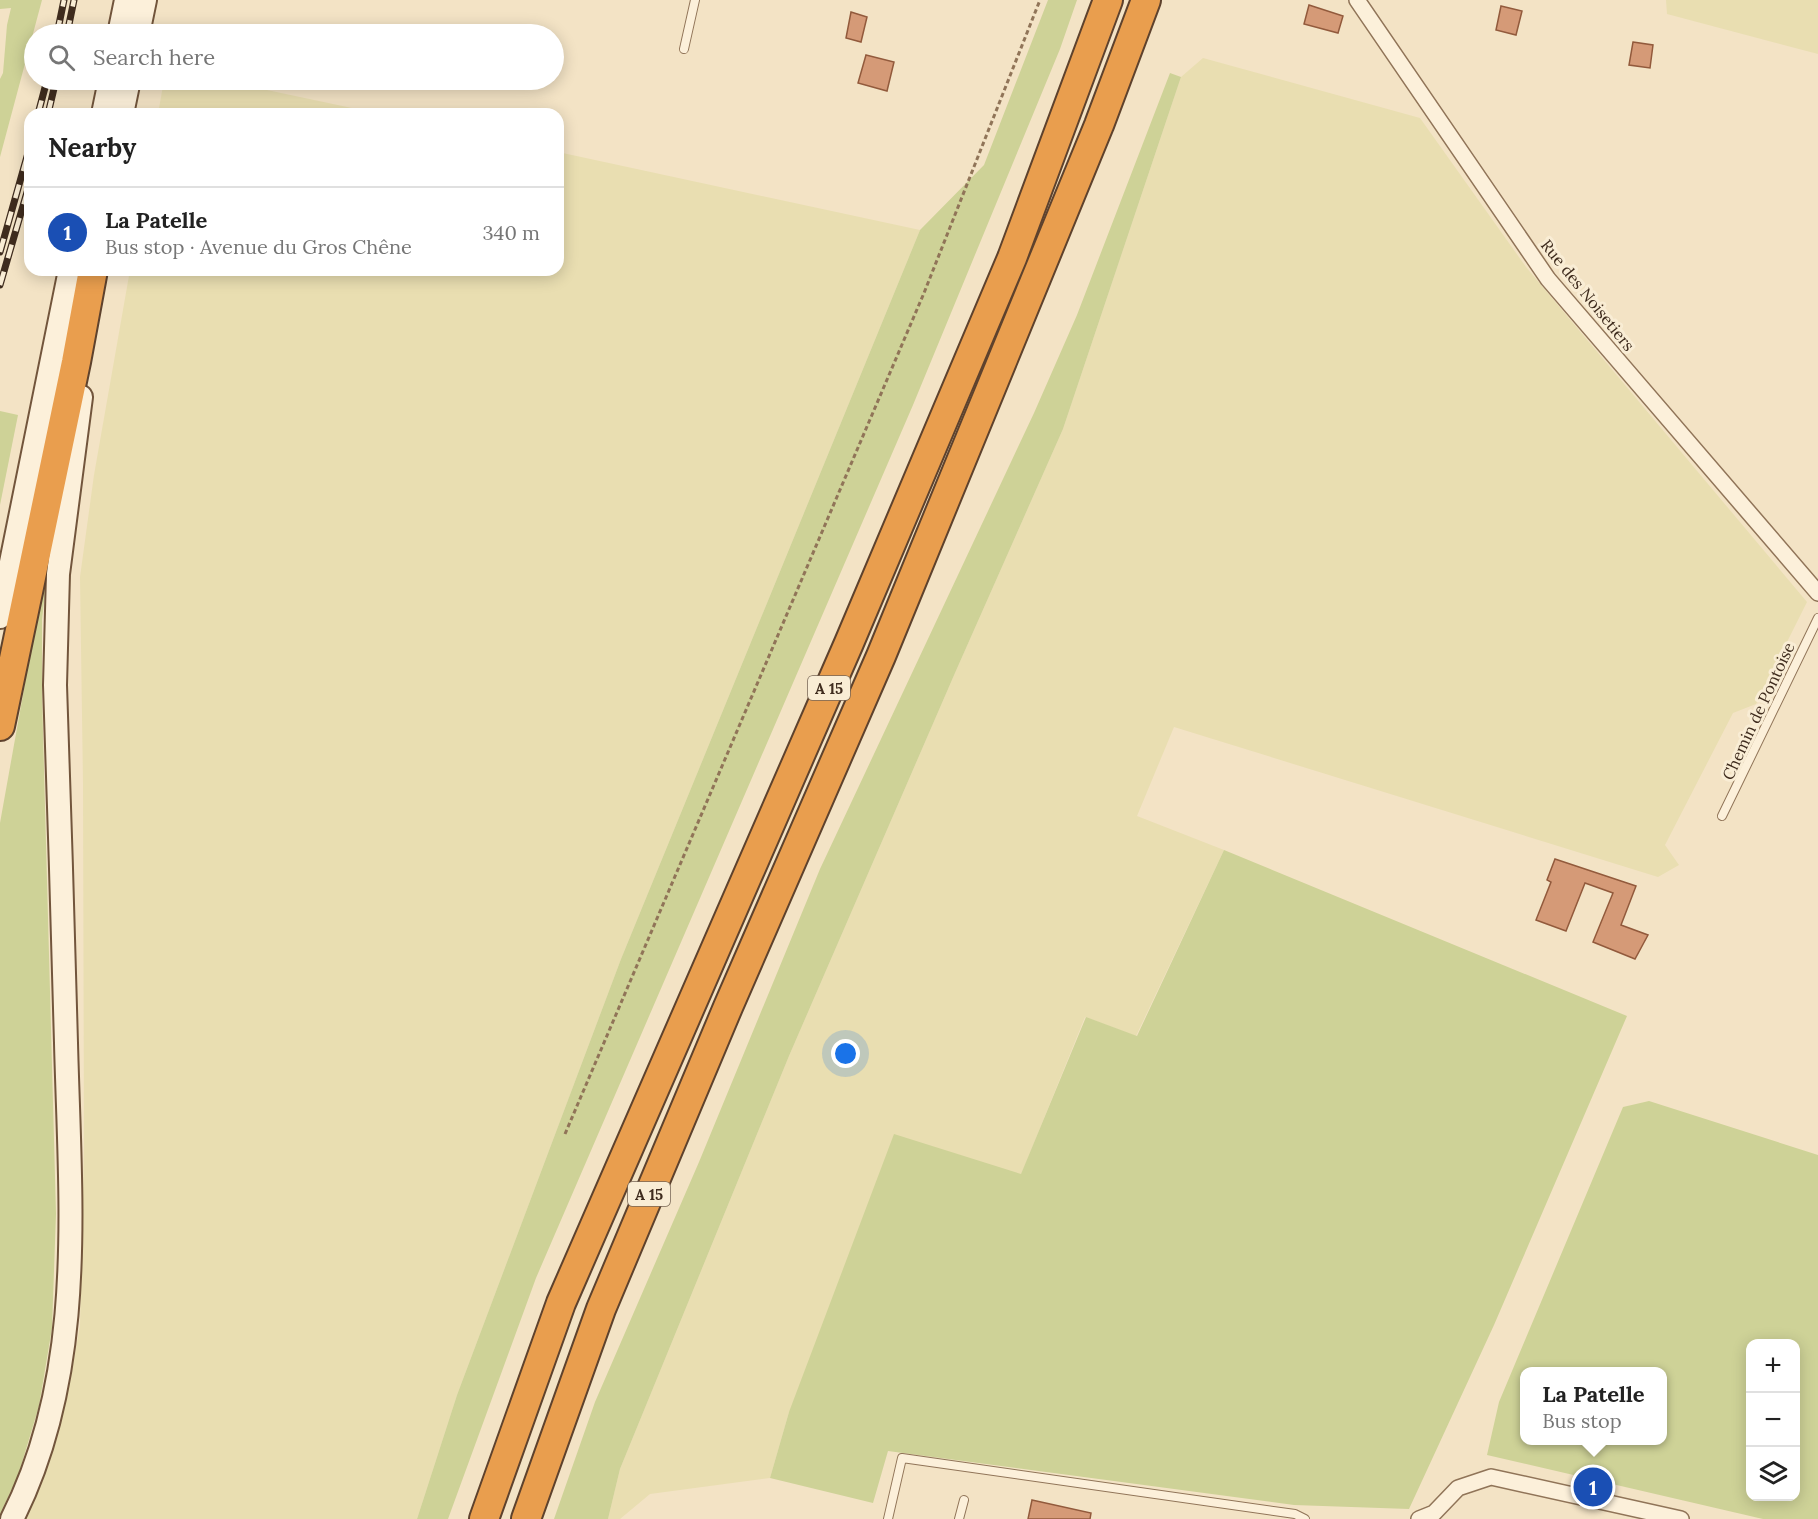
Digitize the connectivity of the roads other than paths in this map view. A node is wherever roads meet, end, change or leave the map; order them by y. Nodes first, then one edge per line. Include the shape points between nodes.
1 (126, 0) edge
2 (145, 0) edge
3 (695, 0) edge
4 (1108, 0) edge
5 (1146, 0) edge
6 (1357, 0) edge
7 (121, 24) edge
8 (140, 24) edge
9 (684, 49) dead end
10 (108, 90) edge
11 (127, 90) edge
12 (104, 108) edge
13 (123, 108) edge
14 (69, 276) edge
15 (92, 276) edge
16 (98, 276) edge
17 (1818, 593) edge
18 (0, 617) edge
19 (1818, 618) edge
20 (0, 726) edge
21 (1722, 816) dead end
22 (964, 1500) dead end
23 (12, 1519) edge
24 (484, 1519) edge
25 (526, 1519) edge
26 (888, 1519) edge
27 (959, 1519) edge
28 (1305, 1519) edge
29 (1419, 1519) edge
30 (1681, 1519) edge

1 - 7 main road
2 - 8 main road
3 - 9 lane
4 - 24 highway, A 15 via 1012,258 561,1303
5 - 25 highway, A 15 via 1099,125 881,656 601,1309
6 - 17 street, Rue des Noisetiers via 1548,279
10 - 12 main road
11 - 13 main road
14 - 18 main road
15 - 20 highway
16 - 23 main road via 67,498 56,612 70,1208 68,1311 50,1414
19 - 21 lane, Chemin de Pontoise
22 - 27 lane
26 - 28 lane via 902,1458 1295,1514
29 - 30 street via 1434,1513 1458,1488 1491,1477

